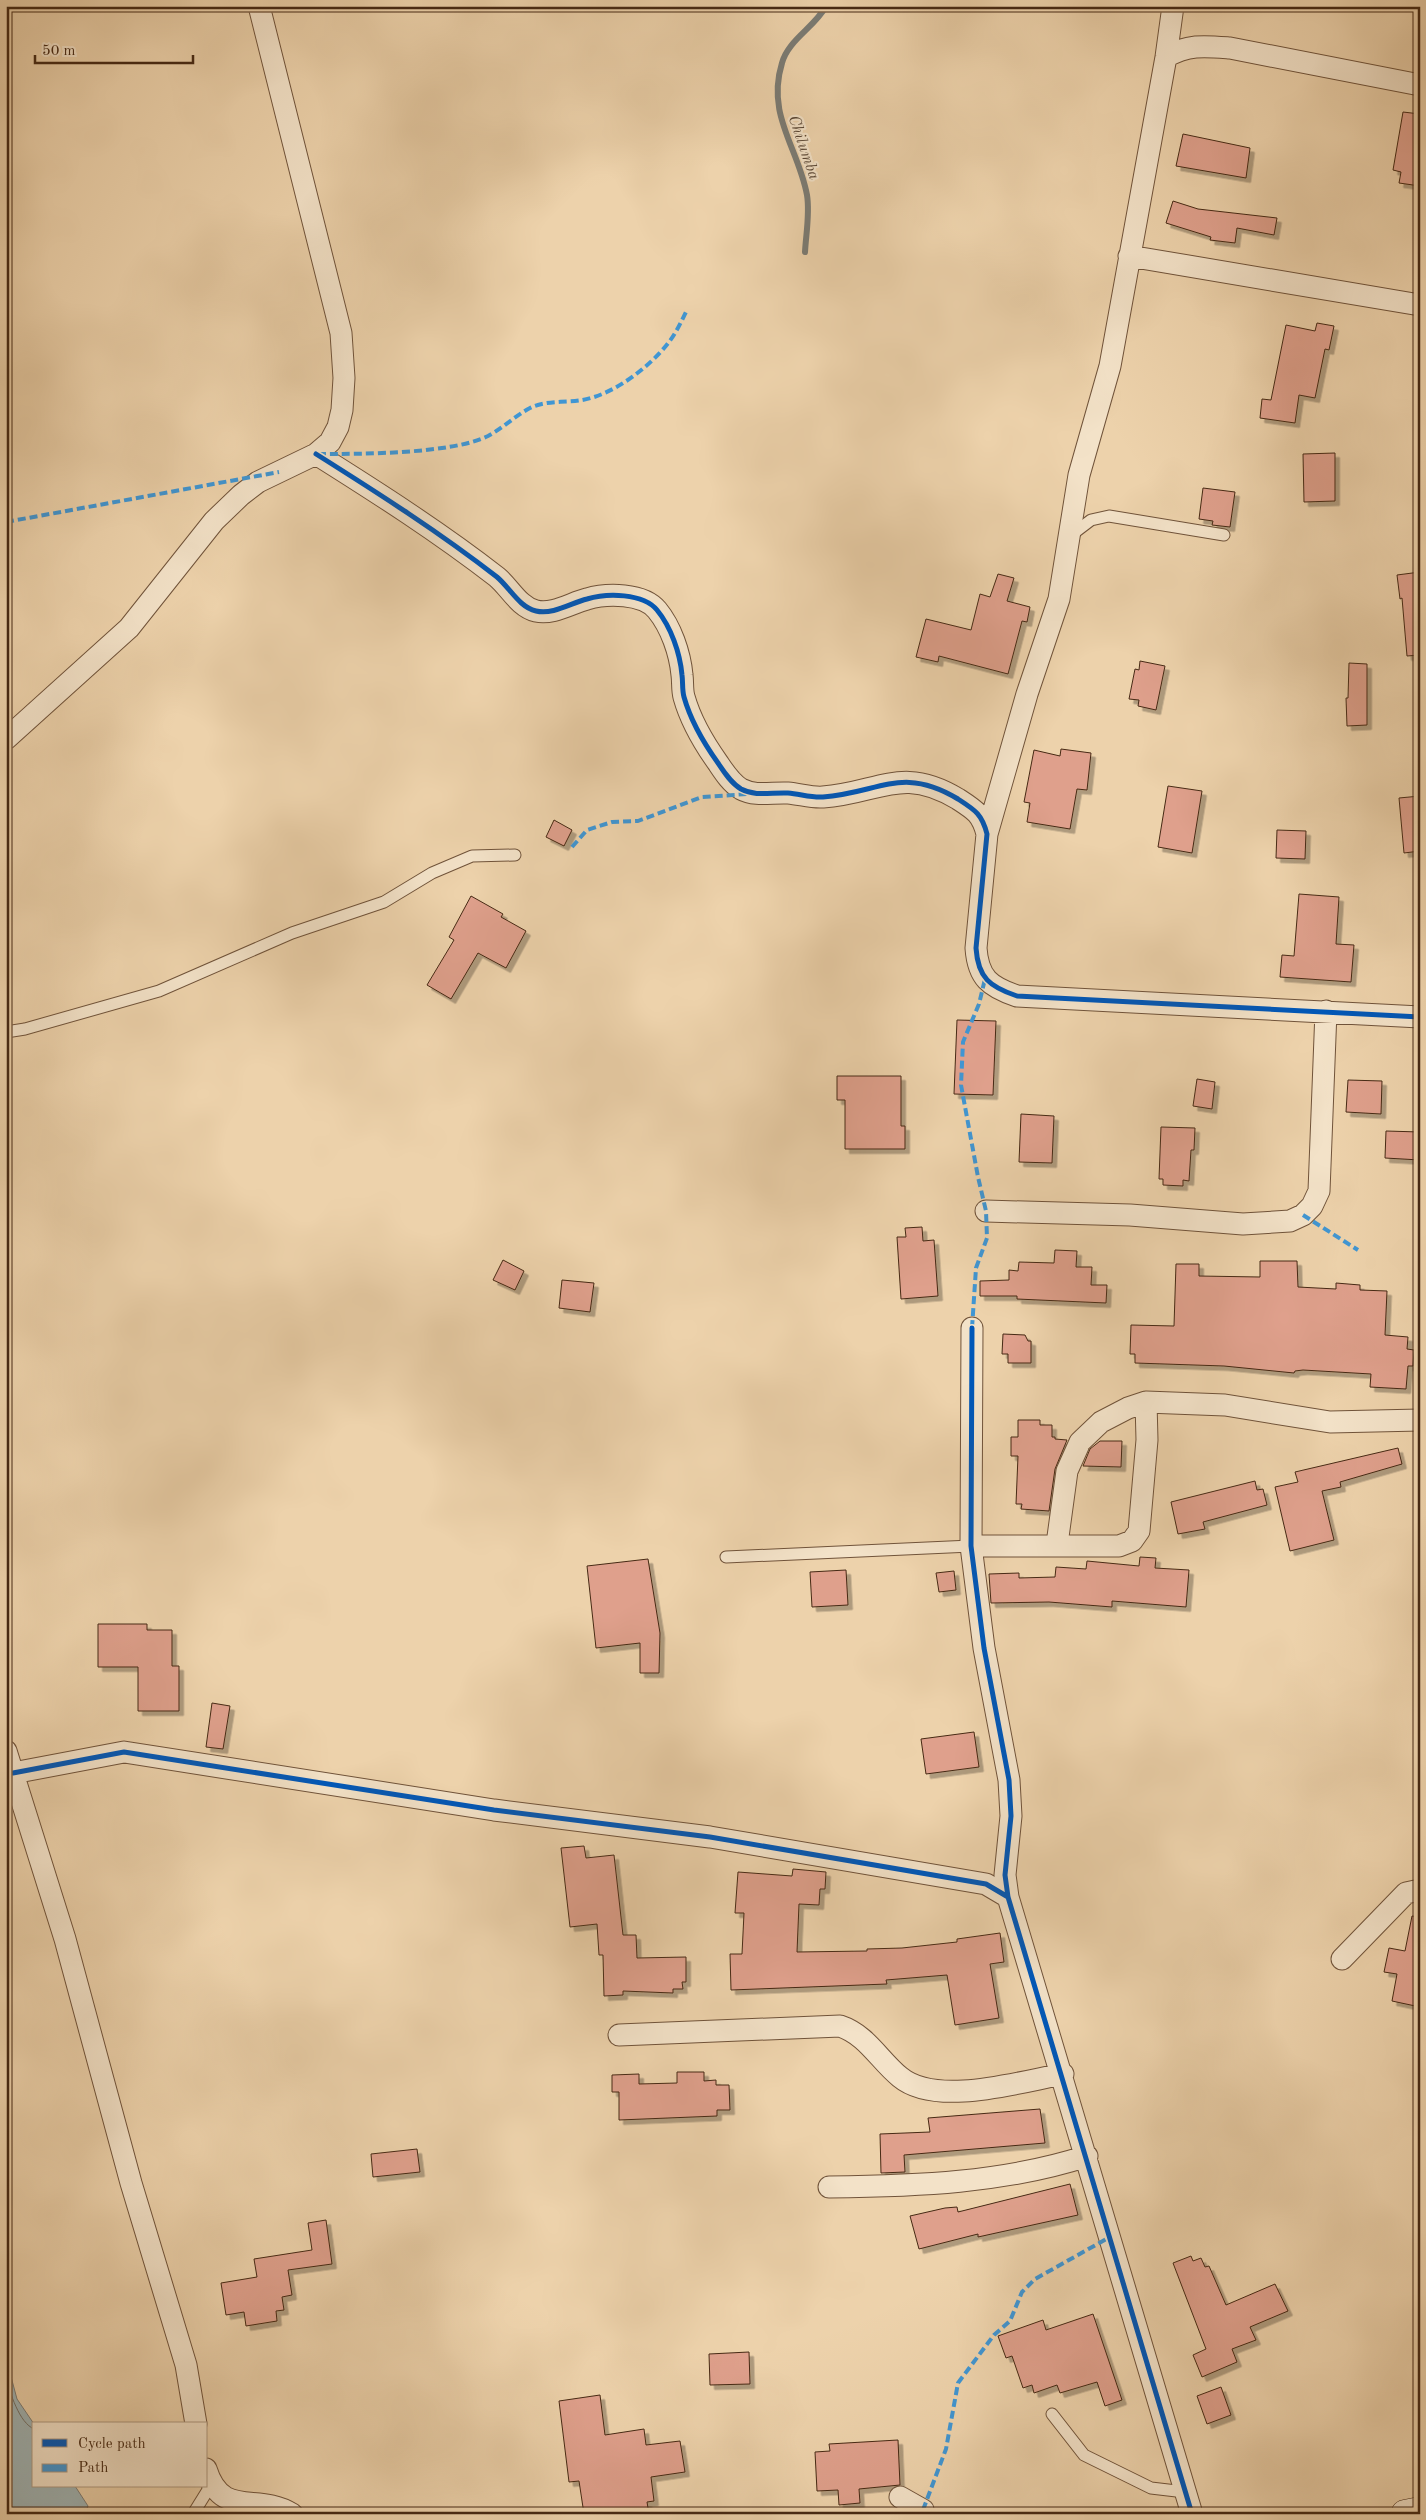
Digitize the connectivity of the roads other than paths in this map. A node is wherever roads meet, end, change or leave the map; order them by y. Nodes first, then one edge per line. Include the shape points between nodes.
1 (259, 6) edge
2 (1173, 6) edge
3 (1166, 57) junction
4 (1420, 85) edge
5 (1130, 256) junction
6 (1420, 305) edge
7 (316, 454) junction
8 (1224, 535) dead end
9 (1067, 540) junction
10 (6, 739) edge
11 (987, 834) junction
12 (515, 855) dead end
13 (1326, 1011) junction
14 (1420, 1017) edge
15 (6, 1032) edge
16 (986, 1211) dead end
17 (972, 1328) dead end
18 (1146, 1402) junction
19 (1420, 1420) edge
20 (1057, 1544) junction
21 (971, 1546) junction
22 (726, 1557) dead end
23 (6, 1751) edge
24 (13, 1773) junction
25 (1420, 1890) edge
26 (1008, 1896) junction
27 (1342, 1959) dead end
28 (619, 2035) dead end
29 (1063, 2074) junction
30 (1087, 2156) junction
31 (829, 2188) dead end
32 (1052, 2414) dead end
33 (196, 2422) edge
34 (208, 2477) edge
35 (204, 2488) edge
36 (1185, 2492) junction
37 (900, 2497) dead end
38 (1420, 2511) edge
39 (193, 2514) edge
40 (292, 2514) edge
41 (923, 2514) edge
42 (1192, 2514) edge
43 (1405, 2514) edge

1 - 7 street via 340,333 344,378 342,410 330,442
2 - 3 street
3 - 4 street via 1181,49 1204,46 1230,48
3 - 5 street
5 - 6 street
5 - 9 street via 1110,366 1079,475
7 - 10 street via 258,482 240,495 214,521 129,628
7 - 11 street via 423,522 500,580 527,608 538,612 554,610 589,598 620,596 641,599 656,609 668,626 678,652 684,696 700,737 739,788 753,794 788,793 822,798 914,782 940,788 971,807 983,818
8 - 9 lane via 1110,516 1091,520
9 - 11 street via 1059,599 1027,694
11 - 13 street via 977,965 985,979 1000,990 1017,996
12 - 15 lane via 472,856 432,873 384,902 292,933 159,991
13 - 14 street
13 - 16 street via 1319,1191 1303,1215 1290,1221 1243,1224 1130,1215
17 - 21 street
18 - 19 street via 1225,1405 1330,1422
18 - 20 street via 1101,1422 1080,1442 1067,1471
18 - 20 street via 1147,1440 1139,1531 1132,1541 1119,1546
20 - 21 street
21 - 22 lane
21 - 26 street via 984,1648 1009,1780 1011,1816 1005,1875
23 - 24 street
24 - 26 street via 124,1752 494,1810 710,1837 986,1884
24 - 33 street via 65,1939 131,2183 186,2364
25 - 27 street via 1406,1893
26 - 29 street
28 - 29 street via 840,2026 854,2030 902,2080 939,2093
29 - 30 street
30 - 31 street via 1048,2168 925,2186
30 - 36 street
32 - 36 lane via 1084,2455 1152,2488
34 - 40 street via 225,2500 242,2506 263,2504
35 - 39 lane
36 - 42 street
37 - 41 street via 923,2510
38 - 43 main road

